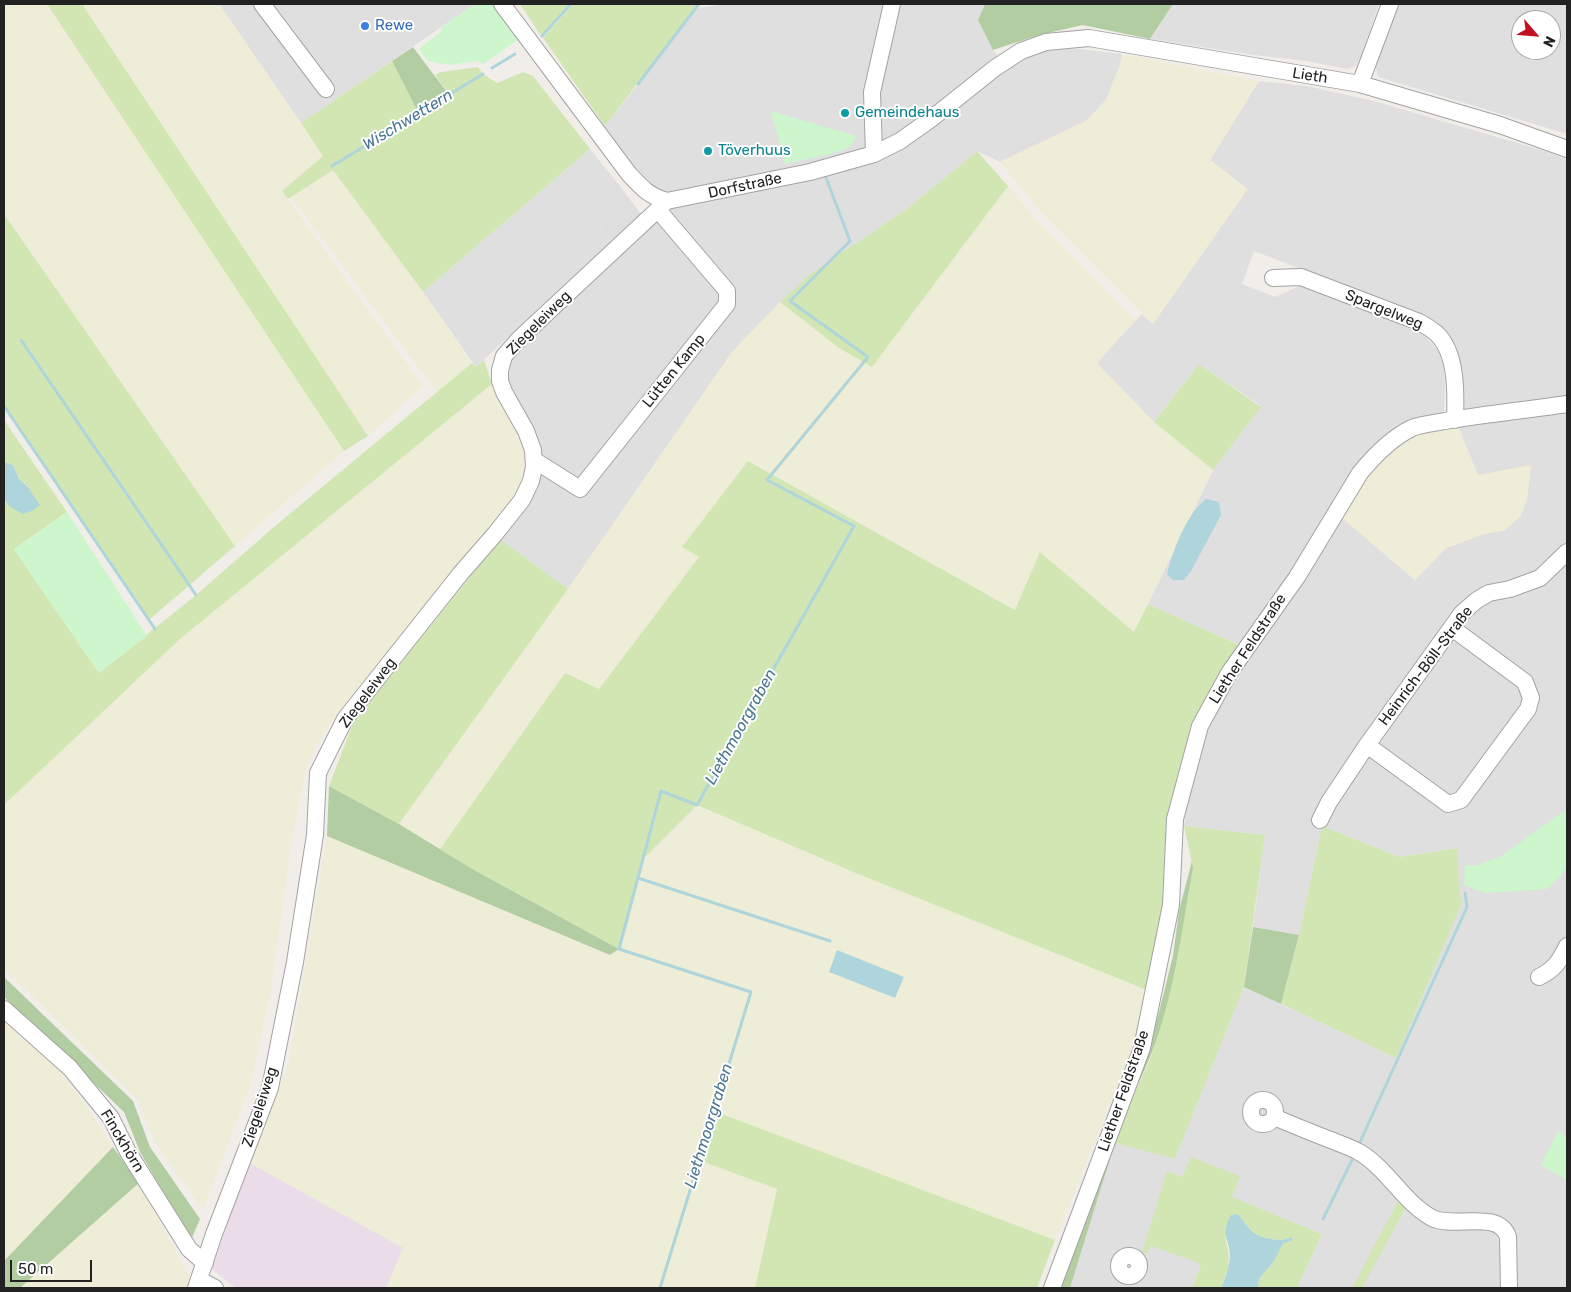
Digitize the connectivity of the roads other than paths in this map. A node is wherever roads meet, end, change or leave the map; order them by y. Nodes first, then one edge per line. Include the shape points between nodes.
1 (262, 4) edge
2 (502, 4) edge
3 (892, 4) edge
4 (1390, 4) edge
5 (1046, 42) joint
6 (1360, 84) junction
7 (326, 89) dead end
8 (1567, 149) edge
9 (874, 154) junction
10 (663, 206) junction
11 (1273, 278) dead end
12 (1567, 404) edge
13 (1455, 420) junction
14 (534, 460) junction
15 (1567, 552) edge
16 (1452, 628) junction
17 (1367, 746) junction
18 (1320, 820) dead end
19 (1567, 946) edge
20 (1539, 977) dead end
21 (4, 1009) edge
22 (1274, 1117) dead end
23 (205, 1263) junction
24 (198, 1284) edge
25 (215, 1288) edge
26 (1052, 1288) edge
27 (1509, 1288) edge

1 - 7 street
2 - 10 street via 629,174
3 - 9 street via 872,92
4 - 6 street
5 - 6 street, Lieth via 1088,38
5 - 9 street, Dorfstraße via 1021,51 900,141
6 - 8 street, Lieth via 1500,125
9 - 10 street, Dorfstraße
10 - 14 street, Ziegeleiweg via 519,338 504,356 500,381 526,431
10 - 14 street, Lütten Kamp via 727,291 727,304 580,489
11 - 13 street, Spargelweg via 1301,277 1419,322 1436,333 1447,348 1454,377
12 - 13 street, Liether Feldstraße
13 - 26 street, Liether Feldstraße via 1414,427 1402,433 1370,461 1297,576 1229,673 1200,726 1175,819 1171,905 1142,1048
14 - 23 street, Ziegeleiweg via 531,481 522,500 345,719 318,773 315,834 295,962 270,1088
15 - 16 street, Heinrich-Böll-Straße via 1540,578 1477,600 1462,613
16 - 17 street, Heinrich-Böll-Straße
16 - 17 street via 1525,682 1530,698 1528,708 1461,800 1448,804
17 - 18 street, Heinrich-Böll-Straße
19 - 20 street via 1552,971
21 - 23 street, Finckhörn via 70,1068 111,1118 128,1152 189,1249
22 - 27 street via 1359,1152 1381,1169 1416,1208 1434,1219 1493,1222 1506,1230
23 - 24 street, Ziegeleiweg
24 - 25 street

